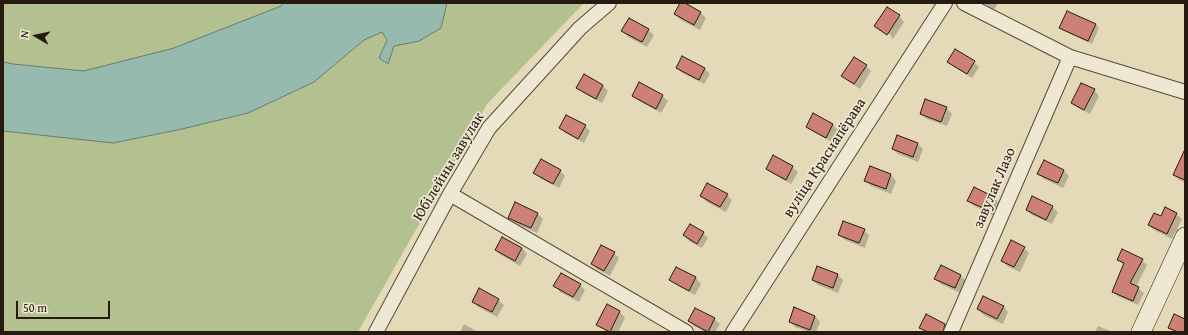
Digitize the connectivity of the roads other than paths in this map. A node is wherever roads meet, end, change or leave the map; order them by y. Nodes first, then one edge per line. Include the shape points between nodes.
1 (609, 3) edge
2 (945, 3) edge
3 (964, 3) edge
4 (1070, 57) junction
5 (1185, 92) edge
6 (450, 194) junction
7 (1185, 237) edge
8 (376, 332) edge
9 (686, 332) edge
10 (733, 332) edge
11 (951, 332) edge
12 (1141, 332) edge

1 - 6 street, Юбілейны завулак via 580,28 489,128
2 - 10 street, вуліца Краснапёрава
3 - 4 street
4 - 5 street
4 - 11 street, завулак Лазо
6 - 8 street, Юбілейны завулак
6 - 9 street
7 - 12 main road

